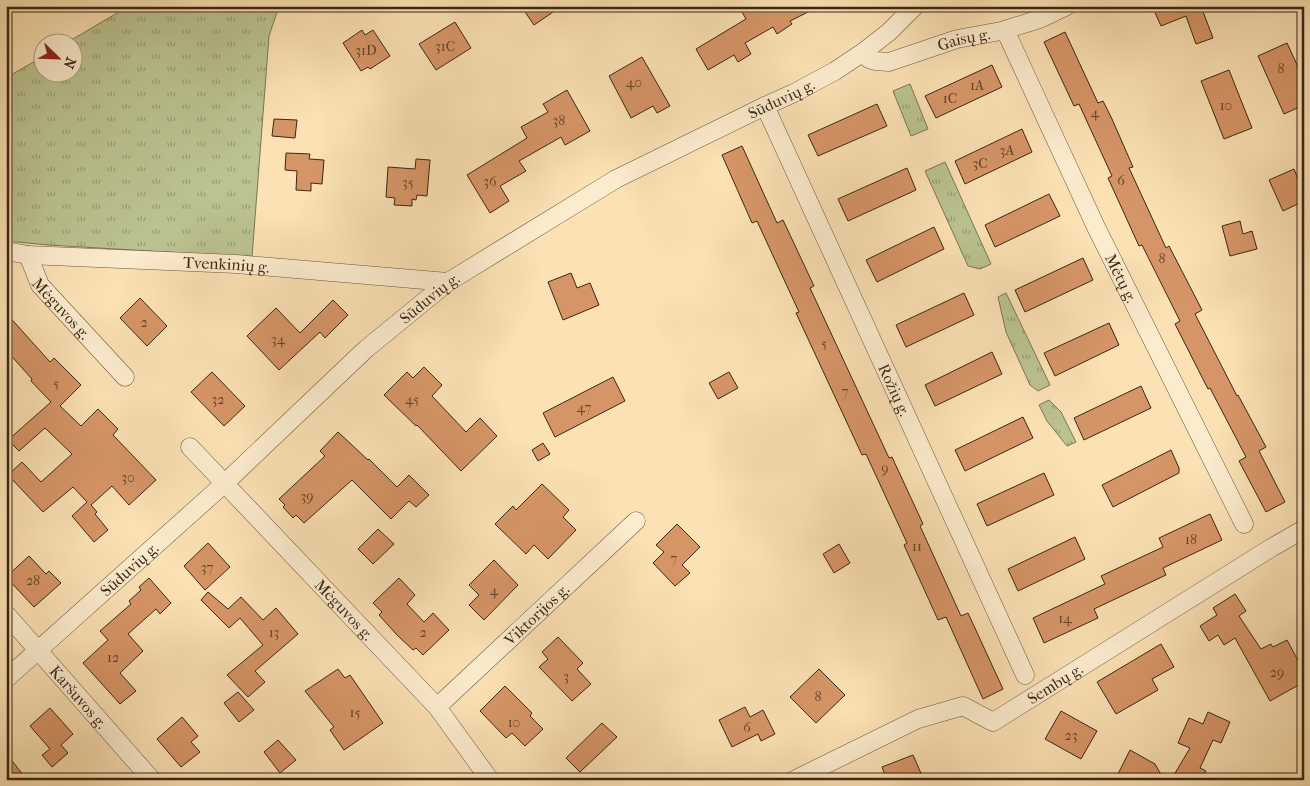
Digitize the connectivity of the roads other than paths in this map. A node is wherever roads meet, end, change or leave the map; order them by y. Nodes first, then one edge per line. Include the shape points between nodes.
1 (915, 6) edge
2 (1067, 6) edge
3 (1005, 30) junction
4 (862, 53) junction
5 (765, 106) junction
6 (6, 251) edge
7 (28, 255) junction
8 (448, 282) junction
9 (125, 377) dead end
10 (190, 447) dead end
11 (225, 483) junction
12 (636, 521) dead end
13 (1244, 524) dead end
14 (1304, 529) edge
15 (6, 614) edge
16 (39, 649) junction
17 (1025, 675) dead end
18 (6, 679) edge
19 (437, 707) junction
20 (152, 780) edge
21 (490, 780) edge
22 (794, 780) edge

1 - 4 street, Sūduvių g.
2 - 3 street, Gaisų g.
3 - 4 street, Gaisų g. via 957,39 890,62 875,62
3 - 13 street, Mėtų g. via 1096,227
4 - 5 street, Sūduvių g. via 835,71
5 - 8 street, Sūduvių g. via 616,179
5 - 17 street, Rožių g.
6 - 7 street, Tvenkinių g.
7 - 8 street, Tvenkinių g. via 236,264
7 - 9 street, Mėguvos g. via 40,285
8 - 11 street, Sūduvių g. via 366,349
10 - 11 street, Mėguvos g.
11 - 16 street, Sūduvių g.
11 - 19 street, Mėguvos g.
12 - 19 street, Viktorijos g.
14 - 22 street, Sembų g. via 993,722 964,706 918,719
15 - 16 street, Karšuvos g.
16 - 18 street, Sūduvių g.
16 - 20 street, Karšuvos g.
19 - 21 street, Mėguvos g.

